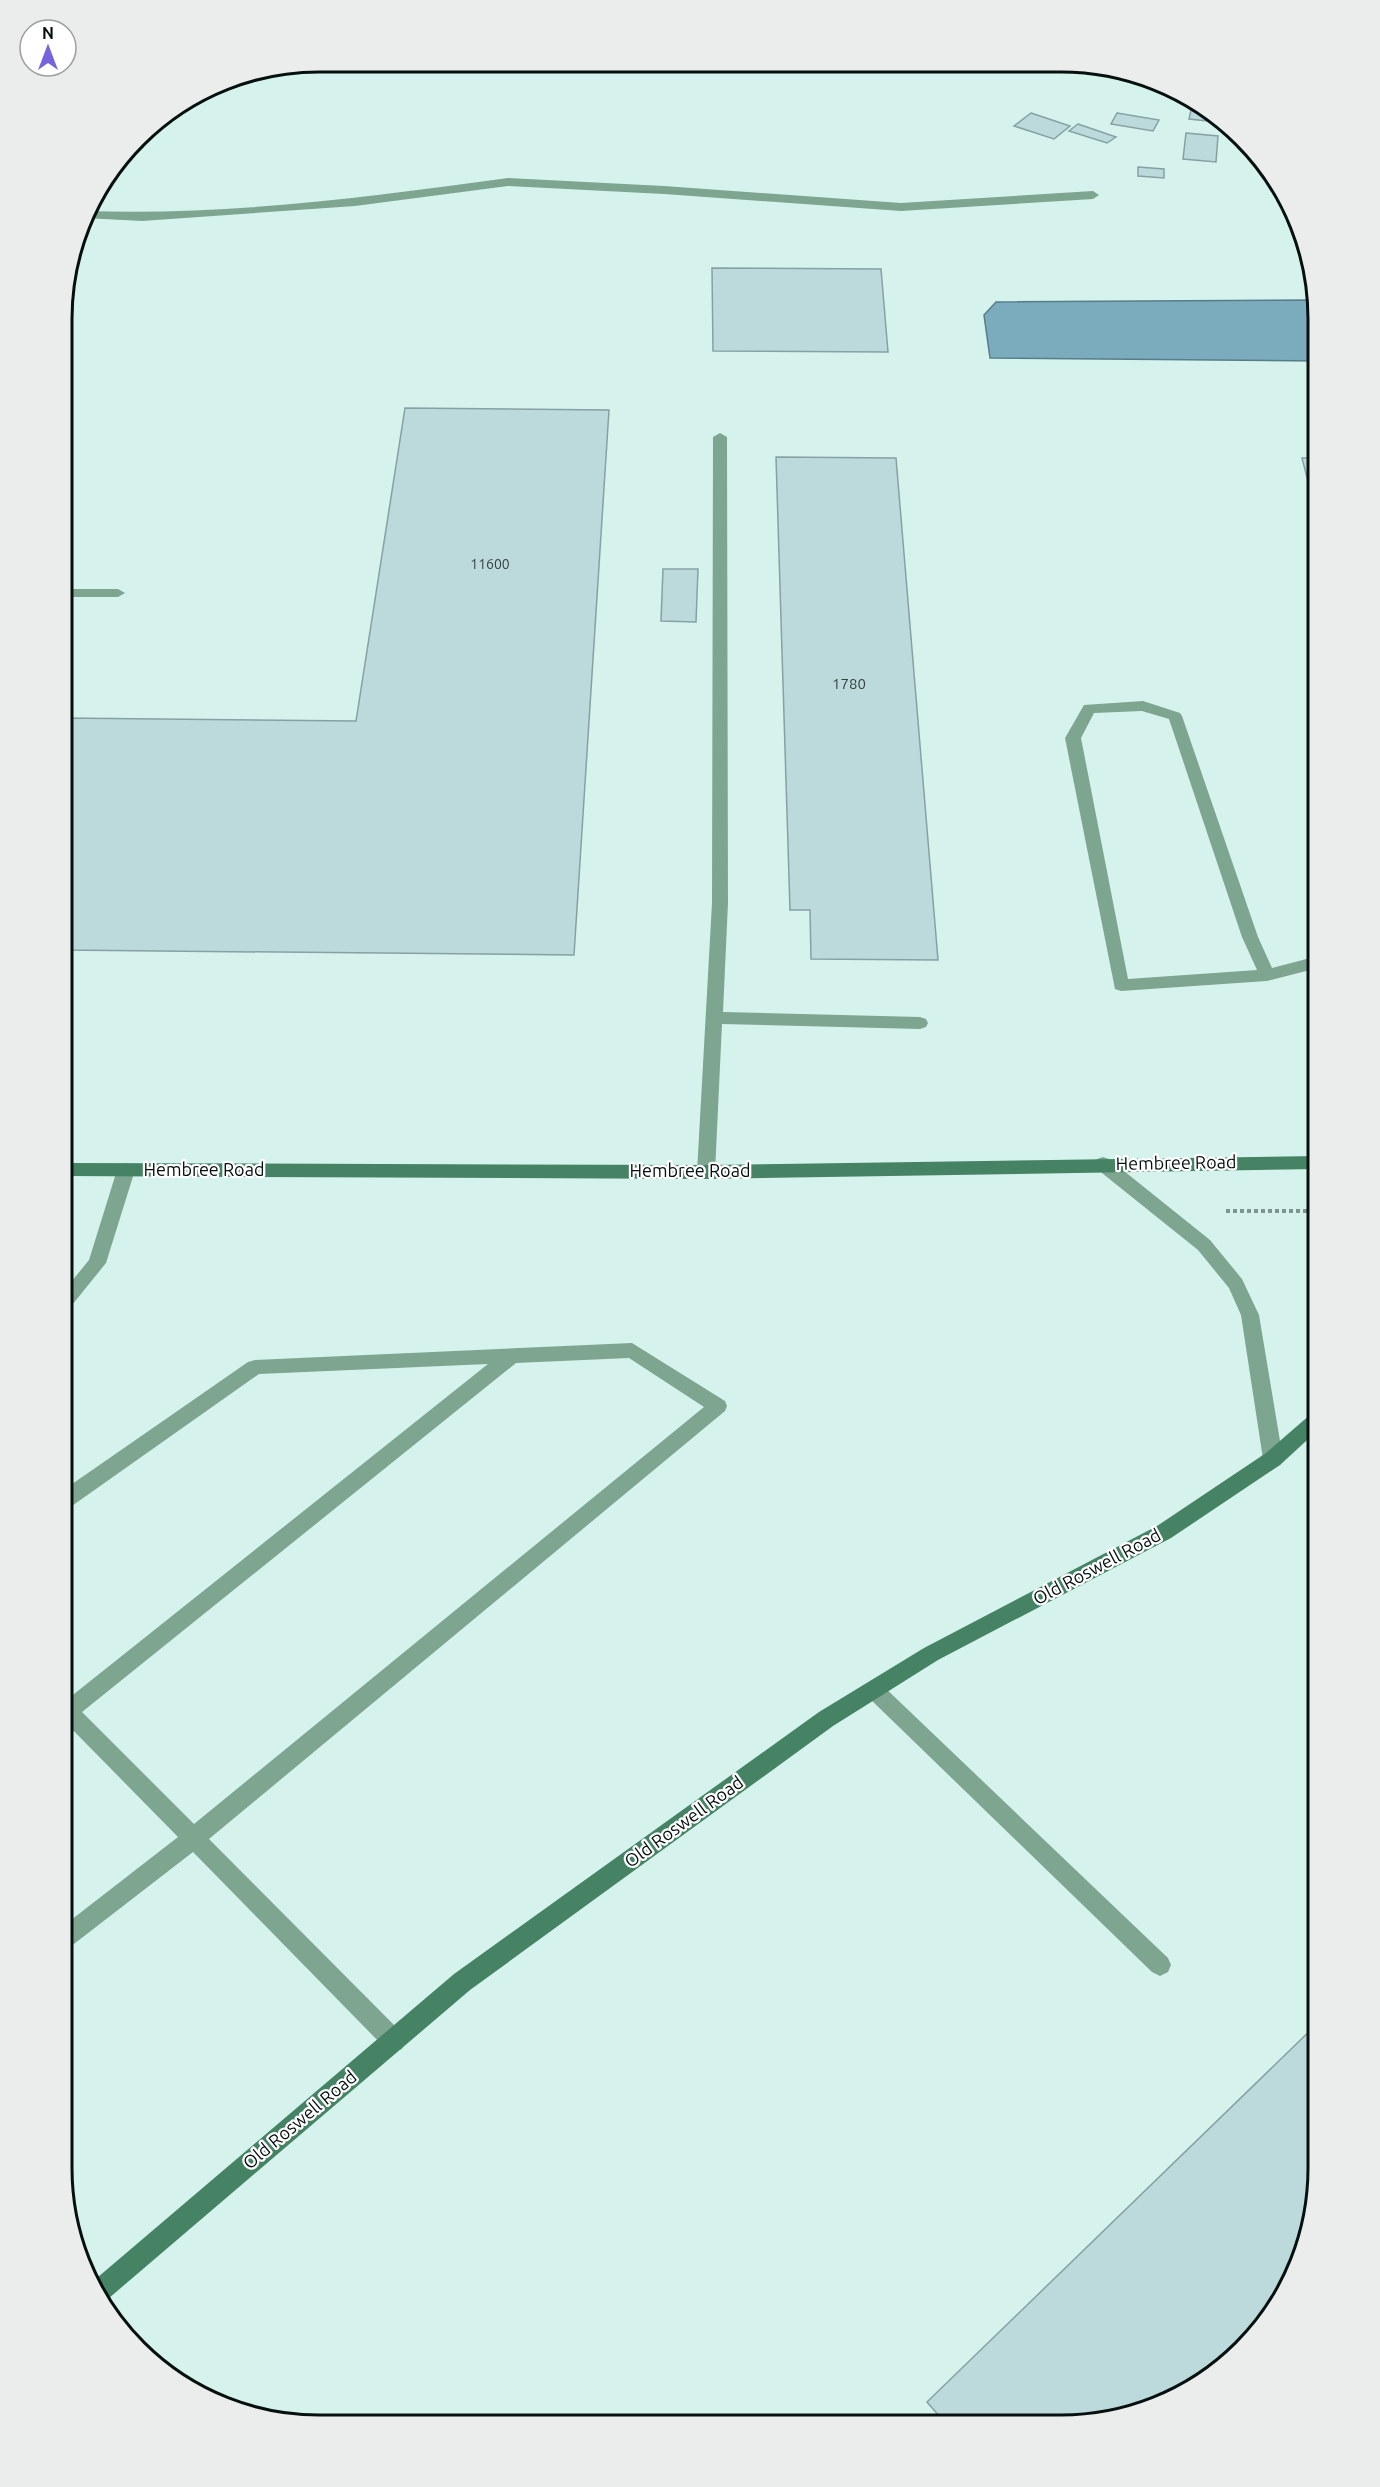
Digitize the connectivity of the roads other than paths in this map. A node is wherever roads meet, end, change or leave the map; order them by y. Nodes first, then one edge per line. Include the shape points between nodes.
1 (1093, 195) dead end
2 (95, 215) edge
3 (720, 437) dead end
4 (72, 593) edge
5 (118, 593) dead end
6 (1308, 965) edge
7 (1267, 975) junction
8 (714, 1018) junction
9 (920, 1023) dead end
10 (1308, 1162) edge
11 (1103, 1164) junction
12 (72, 1170) edge
13 (126, 1170) junction
14 (706, 1172) junction
15 (72, 1294) edge
16 (512, 1355) junction
17 (1308, 1428) edge
18 (1273, 1459) junction
19 (72, 1495) edge
20 (874, 1690) junction
21 (72, 1702) edge
22 (72, 1715) edge
23 (194, 1838) junction
24 (72, 1932) edge
25 (1160, 1965) dead end
26 (394, 2041) junction
27 (104, 2288) edge

1 - 2 street via 901,207 664,189 508,183 343,203 142,217
3 - 8 street via 720,903
4 - 5 street
6 - 7 street
7 - 7 street via 1250,937 1175,716 1143,706 1089,708 1073,738 1121,985
8 - 9 street
8 - 14 street
10 - 11 street, Hembree Road
11 - 14 street, Hembree Road
11 - 18 street via 1204,1245 1236,1284 1250,1315
12 - 13 street, Hembree Road
13 - 14 street, Hembree Road
13 - 15 street via 97,1263
16 - 19 street via 255,1366
16 - 21 street
16 - 23 street via 632,1350 718,1406
17 - 18 street, Old Roswell Road
18 - 20 street, Old Roswell Road via 1164,1532 931,1654
20 - 25 street
20 - 26 street, Old Roswell Road via 826,1719 472,1976
22 - 23 street
23 - 24 street
23 - 26 street
26 - 27 street, Old Roswell Road

